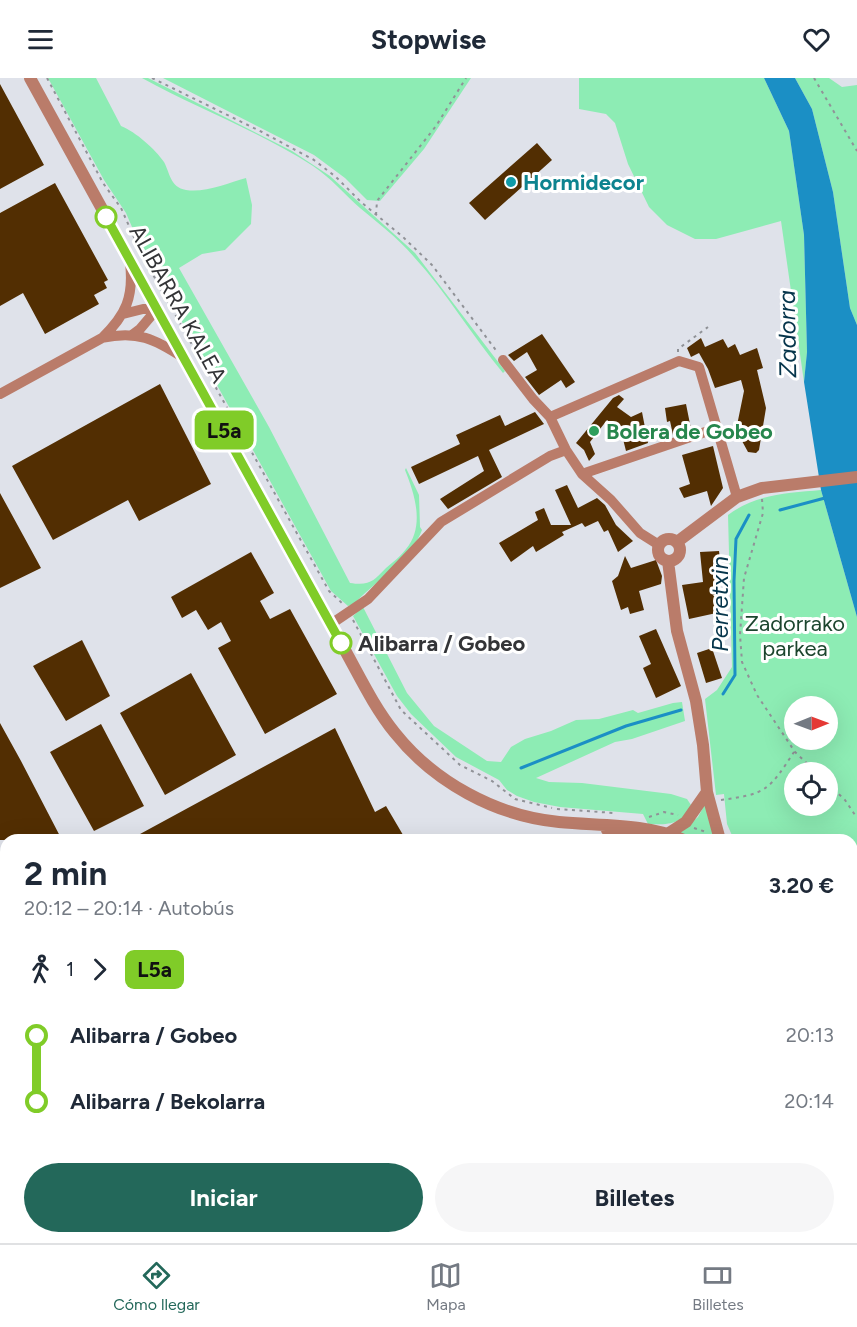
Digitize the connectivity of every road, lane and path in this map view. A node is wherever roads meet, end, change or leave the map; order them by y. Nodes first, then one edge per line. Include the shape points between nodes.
1 (30, 78) edge
2 (46, 78) edge
3 (152, 78) edge
4 (466, 78) edge
5 (814, 78) edge
6 (857, 150) edge
7 (376, 215) junction
8 (130, 260) junction
9 (157, 309) junction
10 (123, 314) junction
11 (708, 327) dead end
12 (132, 335) junction
13 (102, 338) junction
14 (184, 358) junction
15 (503, 360) joint
16 (679, 361) junction
17 (0, 394) edge
18 (550, 417) junction
19 (717, 428) junction
20 (566, 450) junction
21 (582, 474) junction
22 (857, 477) edge
23 (762, 488) junction
24 (737, 497) junction
25 (677, 542) junction
26 (659, 544) junction
27 (668, 561) junction
28 (349, 612) junction
29 (331, 624) junction
30 (795, 752) junction
31 (806, 762) edge
32 (838, 793) edge
33 (708, 797) junction
34 (624, 814) dead end
35 (646, 818) dead end
36 (857, 818) edge
37 (686, 822) junction
38 (588, 825) junction
39 (669, 833) joint
40 (620, 834) edge
41 (711, 834) edge
42 (717, 834) edge

1 - 8 street, ALIBARRA KALEA
2 - 28 path via 329,591
3 - 7 path via 314,160
4 - 7 path via 436,126 377,201
5 - 6 path
7 - 15 path via 432,265
8 - 9 street, ALIBARRA KALEA
8 - 10 street via 131,294
9 - 10 street
9 - 12 street
9 - 14 street, ALIBARRA KALEA
10 - 13 street
11 - 16 path via 678,349
12 - 13 street
12 - 14 street via 147,337
13 - 17 street
14 - 29 street, ALIBARRA KALEA
15 - 18 street
16 - 18 street
16 - 19 street via 699,367
18 - 20 street
19 - 21 street
19 - 24 street
20 - 21 street
20 - 28 street via 441,522 368,599
21 - 26 street via 640,533
22 - 23 street
23 - 24 street
23 - 30 path via 763,513 744,578 742,662 757,695
24 - 25 street
25 - 26 street via 667,539
25 - 27 street via 679,554
26 - 27 street via 658,552
27 - 33 street via 677,631 696,701
28 - 29 street
28 - 34 path via 401,710 460,765 492,781 515,799 556,809
29 - 38 street, ALIBARRA KALEA via 395,733 447,781 487,803 518,814
30 - 31 path
30 - 33 path via 767,788 751,796
32 - 36 path
33 - 37 street
33 - 42 street
35 - 37 path via 664,812 677,814
37 - 39 street
37 - 41 path
38 - 39 street, ALIBARRA KALEA
38 - 40 street, ALIBARRA KALEA

